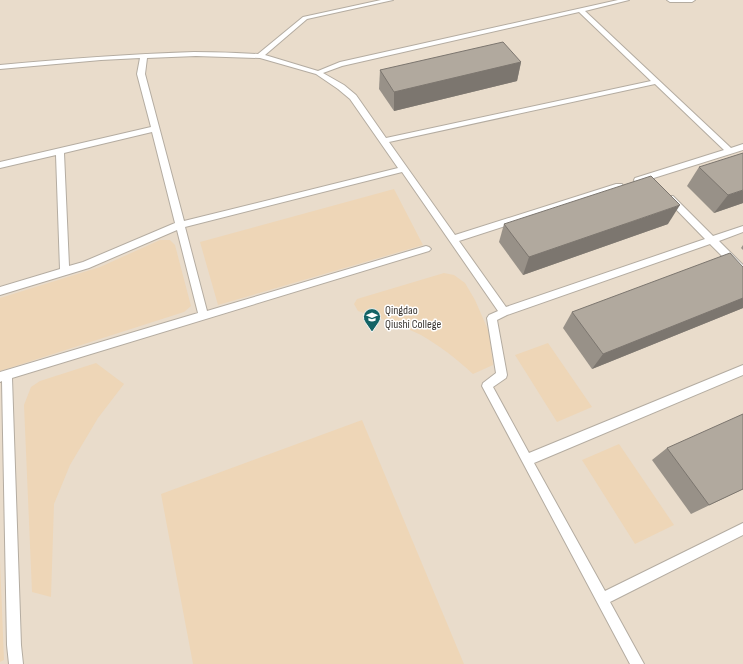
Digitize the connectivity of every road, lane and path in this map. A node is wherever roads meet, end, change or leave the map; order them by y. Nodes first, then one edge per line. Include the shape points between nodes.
1 (390, 0) edge
2 (626, 0) edge
3 (670, 0) edge
4 (692, 0) edge
5 (580, 10) junction
6 (144, 56) junction
7 (260, 56) junction
8 (0, 67) edge
9 (318, 73) junction
10 (656, 82) junction
11 (155, 129) junction
12 (384, 140) junction
13 (743, 147) edge
14 (60, 151) junction
15 (730, 151) junction
16 (0, 165) edge
17 (404, 169) junction
18 (665, 193) edge
19 (180, 225) junction
20 (743, 229) edge
21 (453, 239) junction
22 (712, 240) junction
23 (426, 249) dead end
24 (65, 271) junction
25 (743, 271) edge
26 (0, 291) edge
27 (504, 312) junction
28 (204, 316) junction
29 (743, 370) edge
30 (4, 376) edge
31 (527, 460) junction
32 (743, 529) edge
33 (602, 599) junction
34 (16, 664) edge
35 (637, 664) edge

1 - 7 lane via 306,18
2 - 5 lane
3 - 4 lane
5 - 9 lane via 340,64
5 - 10 lane
6 - 7 lane
6 - 8 lane
6 - 11 lane via 141,74
7 - 9 lane
9 - 12 lane via 353,97
10 - 12 lane
10 - 15 lane
11 - 14 lane
11 - 19 lane
12 - 17 lane
13 - 15 lane
14 - 16 lane
14 - 24 lane
15 - 21 lane via 652,180
17 - 19 lane
17 - 21 lane
18 - 22 lane
19 - 24 lane
19 - 28 lane
20 - 22 lane
21 - 27 lane
22 - 25 lane
22 - 27 lane
23 - 28 lane
24 - 26 lane
27 - 31 lane via 492,318 502,374 487,386
28 - 30 lane
29 - 31 lane
30 - 34 lane
31 - 33 lane
32 - 33 lane
33 - 35 lane

